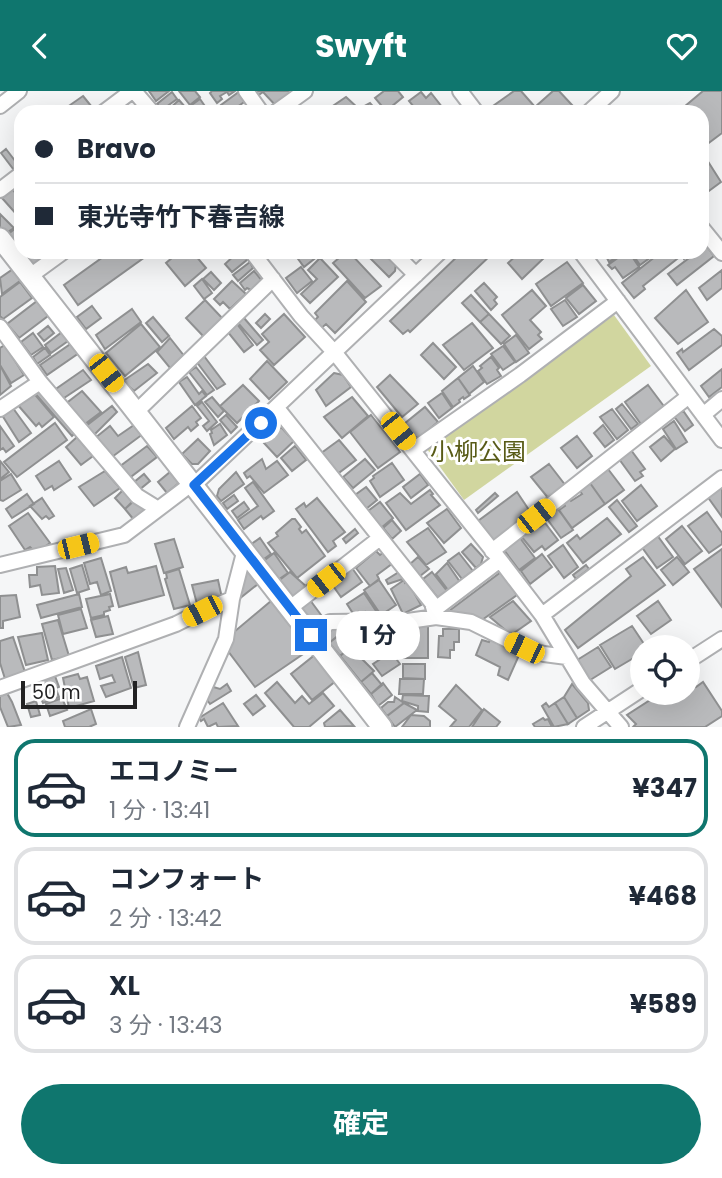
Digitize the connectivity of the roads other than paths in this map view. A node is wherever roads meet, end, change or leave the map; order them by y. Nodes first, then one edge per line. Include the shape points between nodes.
1 (19, 91) edge
2 (133, 91) edge
3 (305, 91) edge
4 (460, 91) edge
5 (114, 105) edge
6 (146, 105) edge
7 (286, 105) edge
8 (471, 105) edge
9 (0, 106) edge
10 (14, 179) edge
11 (0, 190) edge
12 (709, 236) edge
13 (0, 238) edge
14 (722, 253) edge
15 (14, 256) edge
16 (17, 259) edge
17 (53, 259) edge
18 (257, 259) edge
19 (400, 259) edge
20 (433, 259) edge
21 (586, 259) edge
22 (416, 275) junction
23 (30, 276) junction
24 (273, 279) junction
25 (618, 301) junction
26 (0, 327) edge
27 (335, 353) junction
28 (40, 381) junction
29 (689, 396) junction
30 (722, 399) edge
31 (277, 408) junction
32 (0, 409) edge
33 (136, 412) junction
34 (703, 415) junction
35 (722, 440) edge
36 (413, 450) junction
37 (722, 478) edge
38 (194, 485) junction
39 (158, 509) junction
40 (380, 538) junction
41 (245, 549) junction
42 (496, 555) junction
43 (3, 560) edge
44 (232, 599) junction
45 (290, 608) junction
46 (435, 614) junction
47 (542, 615) junction
48 (311, 635) junction
49 (722, 639) edge
50 (700, 653) edge
51 (567, 657) junction
52 (0, 688) edge
53 (630, 697) edge
54 (607, 711) junction
55 (187, 726) edge
56 (382, 726) edge
57 (584, 726) edge
58 (621, 726) edge

1 - 9 street
2 - 5 street
2 - 6 street
3 - 7 street
4 - 8 street
10 - 11 street
12 - 14 street
13 - 15 main road
16 - 23 main road
17 - 23 street
18 - 24 street
19 - 22 street
20 - 22 street
21 - 25 street
22 - 27 street
23 - 33 main road
24 - 27 street
24 - 33 street
25 - 29 street
25 - 36 street
26 - 28 street
27 - 31 street
27 - 36 street
28 - 32 street
28 - 39 street via 137,496
29 - 34 street
29 - 42 street
30 - 34 street
31 - 38 street
31 - 40 street
33 - 38 main road
34 - 35 street
36 - 42 street
37 - 47 street
38 - 39 street
38 - 41 main road
39 - 43 street via 124,535
40 - 45 street
40 - 46 street via 432,603
41 - 44 street
41 - 45 main road
42 - 46 street
42 - 47 street
44 - 52 street
44 - 55 street via 226,639
45 - 48 main road
46 - 48 street via 408,621 331,622
46 - 51 street via 471,622 524,648
47 - 51 street
48 - 56 main road
49 - 50 street
51 - 54 street
53 - 54 street
54 - 57 street
54 - 58 street

